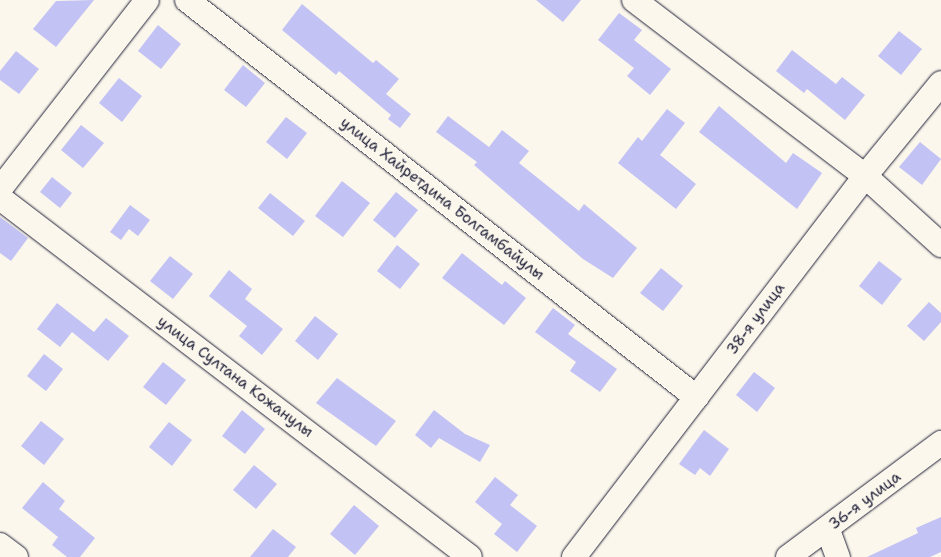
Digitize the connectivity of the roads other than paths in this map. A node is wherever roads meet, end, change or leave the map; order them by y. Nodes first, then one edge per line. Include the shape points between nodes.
1 (147, 0) edge
2 (188, 0) edge
3 (634, 0) edge
4 (941, 83) edge
5 (865, 176) junction
6 (0, 189) edge
7 (0, 198) edge
8 (941, 245) edge
9 (696, 397) junction
10 (941, 443) edge
11 (828, 530) junction
12 (0, 545) edge
13 (16, 557) edge
14 (470, 557) edge
15 (574, 557) edge
16 (788, 557) edge
17 (838, 557) edge

1 - 6 street
2 - 9 street, улица Хайретдина Болгамбайулы
3 - 5 street
4 - 5 street, 38-я улица
5 - 8 street
5 - 9 street, 38-я улица
7 - 14 street, улица Султана Кожанулы
9 - 15 street, 38-я улица
10 - 11 street, 36-я улица
11 - 16 street, 36-я улица
11 - 17 street
12 - 13 street

